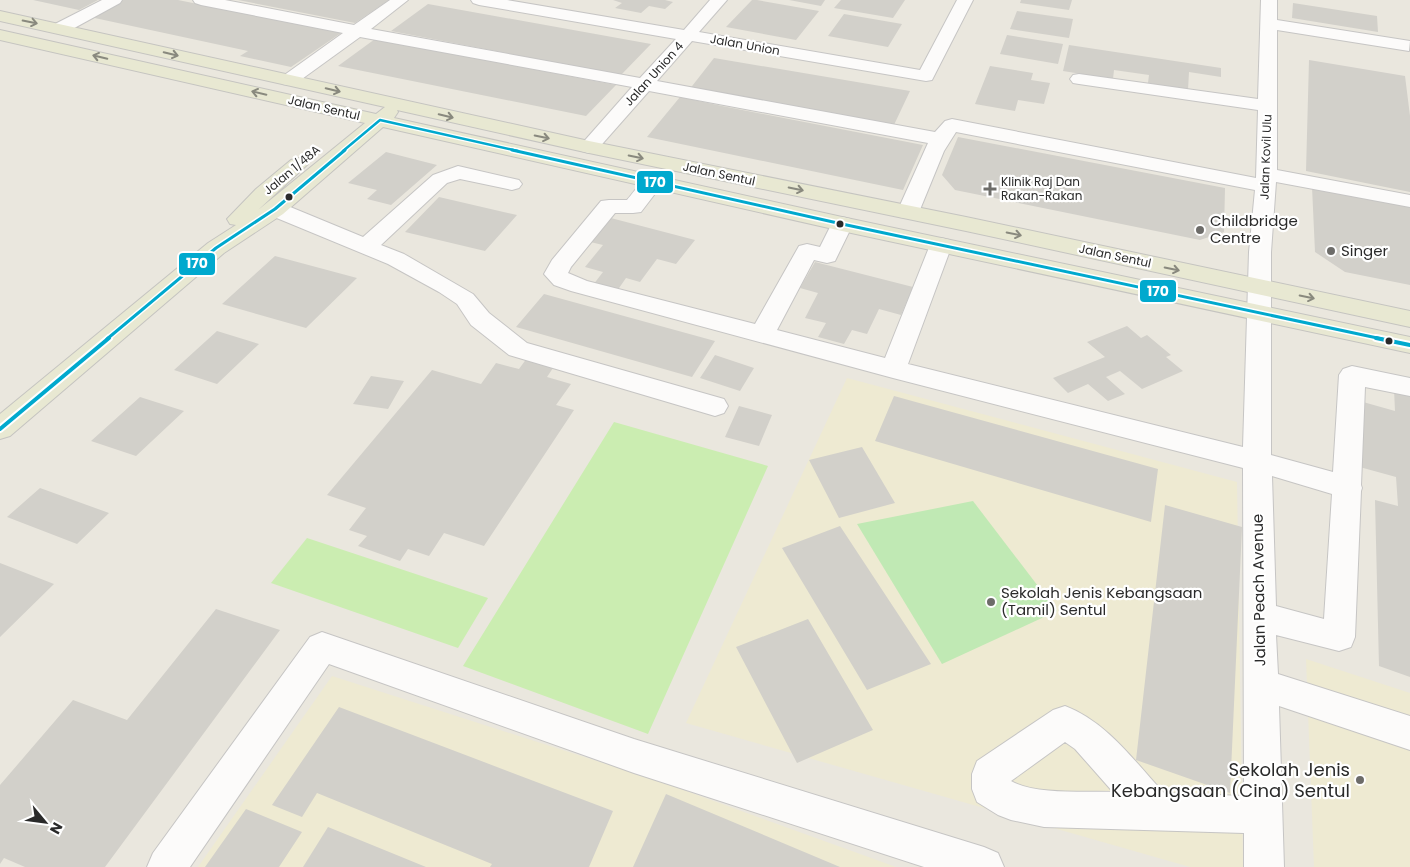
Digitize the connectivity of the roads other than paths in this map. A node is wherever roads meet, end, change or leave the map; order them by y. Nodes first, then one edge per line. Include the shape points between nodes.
1 (114, 0) edge
2 (201, 0) edge
3 (400, 0) edge
4 (479, 0) edge
5 (719, 0) edge
6 (965, 0) edge
7 (1269, 0) edge
8 (0, 16) edge
9 (1269, 24) junction
10 (60, 28) junction
11 (357, 31) junction
12 (0, 35) edge
13 (687, 36) junction
14 (1409, 46) edge
15 (1079, 79) dead end
16 (289, 80) junction
17 (644, 85) junction
18 (398, 105) joint
19 (1268, 106) junction
20 (379, 110) junction
21 (357, 115) junction
22 (940, 139) junction
23 (589, 147) junction
24 (1266, 180) junction
25 (654, 182) junction
26 (512, 184) dead end
27 (1410, 201) edge
28 (275, 209) junction
29 (908, 212) junction
30 (842, 224) junction
31 (942, 245) junction
32 (364, 247) junction
33 (216, 248) junction
34 (1259, 286) junction
35 (1259, 314) junction
36 (1410, 319) edge
37 (762, 334) junction
38 (1410, 345) edge
39 (893, 369) junction
40 (1410, 386) edge
41 (715, 406) dead end
42 (0, 428) edge
43 (1257, 461) junction
44 (1348, 488) junction
45 (1259, 616) junction
46 (1260, 684) junction
47 (1410, 733) edge
48 (1155, 811) dead end
49 (1263, 815) junction
50 (167, 867) edge
51 (984, 867) edge
52 (1264, 867) edge

1 - 10 street
2 - 11 street
3 - 11 street
4 - 13 street, Jalan Union
5 - 13 street, Jalan Union 4
6 - 13 street, Jalan Union via 926,76
7 - 9 street, Jalan Kovil Ulu
8 -> 10 main road, Jalan Sentul
9 - 14 street
9 - 19 street, Jalan Kovil Ulu
10 -> 16 main road, Jalan Sentul
11 - 16 street
11 - 17 street
21 -> 12 main road, Jalan Sentul
13 - 17 street, Jalan Union 4
15 - 19 street
16 -> 20 main road, Jalan Sentul
17 - 22 street
17 - 23 street, Jalan Union 4
18 - 20 main road, Jalan 1/48A
18 -> 23 main road, Jalan Sentul
19 - 24 street, Jalan Kovil Ulu
20 - 21 main road, Jalan Sentul
20 - 25 main road, Jalan Sentul
20 - 28 main road, Jalan 1/48A
21 - 33 main road, Jalan 1/48A via 263,193
22 - 24 street via 946,128 952,125
22 - 29 street
23 -> 29 main road, Jalan Sentul
24 - 27 street
24 - 34 street, Jalan Kovil Ulu
25 - 30 main road, Jalan Sentul
25 - 37 street via 633,207 609,206 556,274 562,280 579,286
26 - 32 street via 458,172 440,179
28 - 32 street
28 - 33 main road, Jalan 1/48A
29 -> 34 main road, Jalan Sentul
30 - 31 main road, Jalan Sentul
30 - 37 street via 827,256 807,250
31 - 35 main road, Jalan Sentul
31 - 39 street
32 - 41 street via 396,259 447,287 465,299 480,319 518,349
33 - 42 main road, Jalan 1/48A
34 - 35 street, Jalan Kovil Ulu
34 -> 36 main road, Jalan Sentul
35 - 38 main road, Jalan Sentul
35 - 43 street, Jalan Peach Avenue
37 - 39 street
39 - 43 street
40 - 44 street via 1352,375
43 - 44 street
43 - 45 street, Jalan Peach Avenue
44 - 45 street via 1339,638
45 - 46 street, Jalan Peach Avenue
46 - 47 street
46 - 49 street, Jalan Peach Avenue
48 - 49 street
49 - 52 street, Jalan Peach Avenue
50 - 51 street via 322,647 634,756

